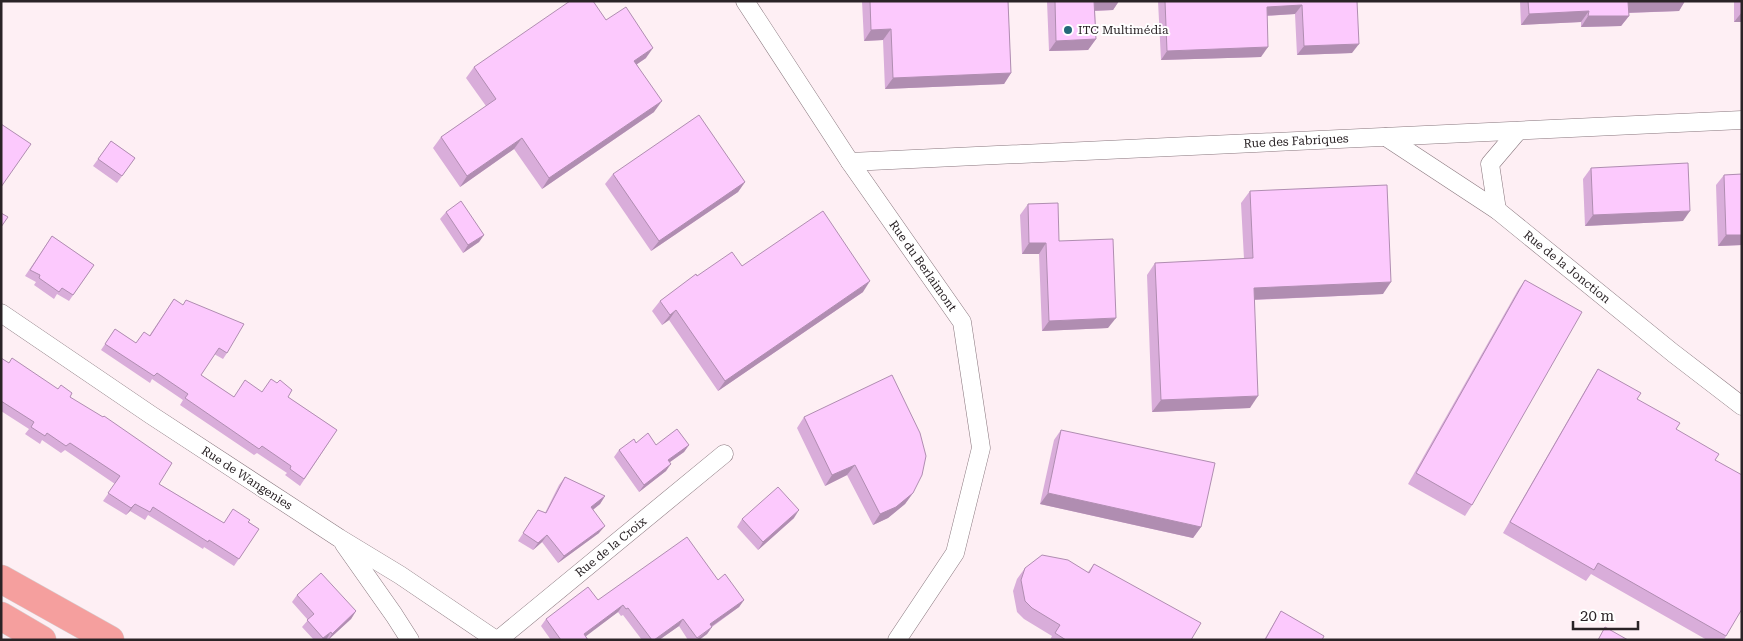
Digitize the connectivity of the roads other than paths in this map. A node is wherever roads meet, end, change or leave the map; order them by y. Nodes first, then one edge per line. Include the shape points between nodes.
1 (746, 1) edge
2 (1742, 120) edge
3 (1518, 132) junction
4 (1386, 136) junction
5 (850, 162) junction
6 (1496, 210) junction
7 (1, 313) edge
8 (1742, 406) edge
9 (724, 454) dead end
10 (339, 538) junction
11 (1, 579) edge
12 (1, 616) edge
13 (905, 638) edge
14 (42, 640) edge
15 (110, 640) edge
16 (410, 640) edge
17 (497, 640) edge

1 - 5 street, Rue du Berlaimont
2 - 3 street, Rue des Fabriques
3 - 4 street, Rue des Fabriques
3 - 6 street via 1490,164
4 - 5 street, Rue des Fabriques
4 - 6 street, Rue de la Jonction
5 - 13 street, Rue du Berlaimont via 962,322 981,448 955,553
6 - 8 street, Rue de la Jonction
7 - 10 street, Rue de Wangenies
9 - 17 street, Rue de la Croix
10 - 16 street
10 - 17 street, Rue de Wangenies
11 - 15 highway
12 - 14 highway

